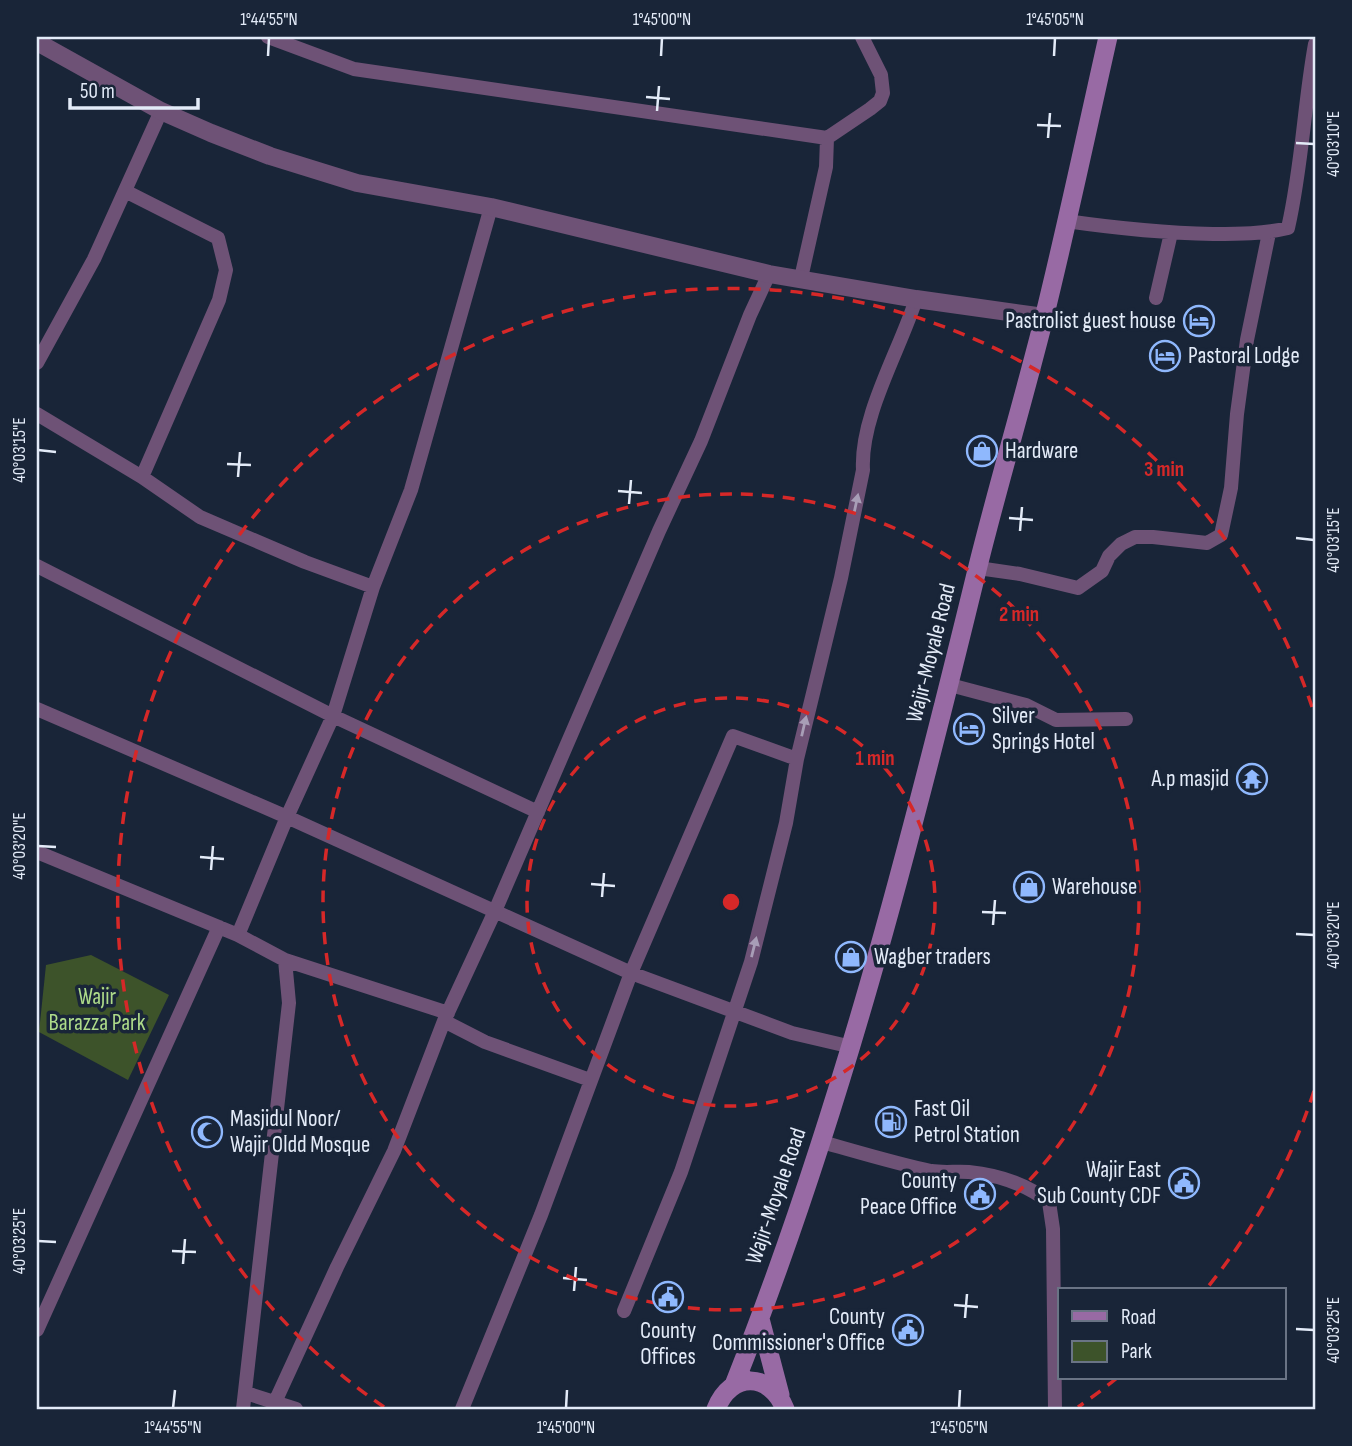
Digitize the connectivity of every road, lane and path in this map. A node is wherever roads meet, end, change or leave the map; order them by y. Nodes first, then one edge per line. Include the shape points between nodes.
1 (268, 37) edge
2 (862, 37) edge
3 (1108, 37) edge
4 (37, 42) edge
5 (1315, 44) edge
6 (1311, 90) edge
7 (161, 111) junction
8 (827, 138) junction
9 (125, 191) junction
10 (491, 207) junction
11 (1066, 221) junction
12 (1171, 233) junction
13 (1269, 233) junction
14 (769, 274) junction
15 (801, 278) junction
16 (1156, 298) dead end
17 (916, 299) junction
18 (1044, 317) junction
19 (37, 363) edge
20 (37, 414) edge
21 (142, 477) junction
22 (37, 566) edge
23 (978, 568) junction
24 (373, 587) junction
25 (950, 685) junction
26 (37, 709) edge
27 (333, 716) junction
28 (1126, 719) dead end
29 (797, 759) junction
30 (538, 812) junction
31 (287, 817) junction
32 (37, 852) edge
33 (495, 911) junction
34 (219, 928) junction
35 (238, 935) junction
36 (285, 960) junction
37 (631, 973) junction
38 (733, 1012) junction
39 (446, 1017) junction
40 (852, 1047) junction
41 (590, 1080) junction
42 (822, 1142) junction
43 (624, 1311) dead end
44 (760, 1319) junction
45 (37, 1330) edge
46 (734, 1385) junction
47 (246, 1393) junction
48 (275, 1402) junction
49 (783, 1402) edge
50 (243, 1409) edge
51 (296, 1409) edge
52 (462, 1409) edge
53 (716, 1409) edge
54 (1055, 1409) edge

1 - 8 street via 354,69
2 - 8 street via 881,75 883,93 880,101
3 - 11 main road, Wajir-Moyale Road
4 - 7 street
5 - 6 street
6 - 13 street via 1288,228
7 - 9 street
7 - 10 street via 270,156 356,183
8 - 15 street via 826,167
9 - 19 street
9 - 21 street via 218,238 226,270 219,300
10 - 14 street
10 - 24 street via 411,490
11 - 12 street
11 - 18 main road, Wajir-Moyale Road
12 - 13 street
12 - 16 street
13 - 23 street via 1247,340 1231,488 1221,535 1207,543 1135,537 1121,544 1102,571 1078,588
14 - 15 street
14 - 30 street
15 - 17 street
17 - 18 street
29 -> 17 street via 841,578 865,438
18 - 23 main road, Wajir-Moyale Road
20 - 21 street
21 - 24 street via 200,517
22 - 27 street
23 - 25 main road, Wajir-Moyale Road
24 - 27 street
25 - 28 street via 1026,705 1056,720
25 - 40 main road, Wajir-Moyale Road
26 - 31 street
27 - 30 street
27 - 31 street
29 - 37 street via 733,736
38 -> 29 street via 751,962
30 - 33 street
31 - 33 street
31 - 35 street
32 - 34 street
33 - 37 street
33 - 39 street
34 - 35 street
34 - 45 street
35 - 36 street
36 - 39 street
36 - 47 street via 289,1003
37 - 38 street
37 - 41 street
38 - 40 street
38 - 43 street via 681,1172
39 - 41 street via 485,1042
39 - 48 street via 394,1151
40 - 42 main road, Wajir-Moyale Road
41 - 52 street
42 - 44 main road, Wajir-Moyale Road
42 - 54 street via 937,1172 970,1172 1009,1180 1049,1202
44 - 46 main road, Wajir-Moyale Road
44 - 49 main road
46 - 49 main road via 761,1382
46 - 53 main road, Wajir-Moyale Road
47 - 48 street
47 - 50 street
48 - 51 street

